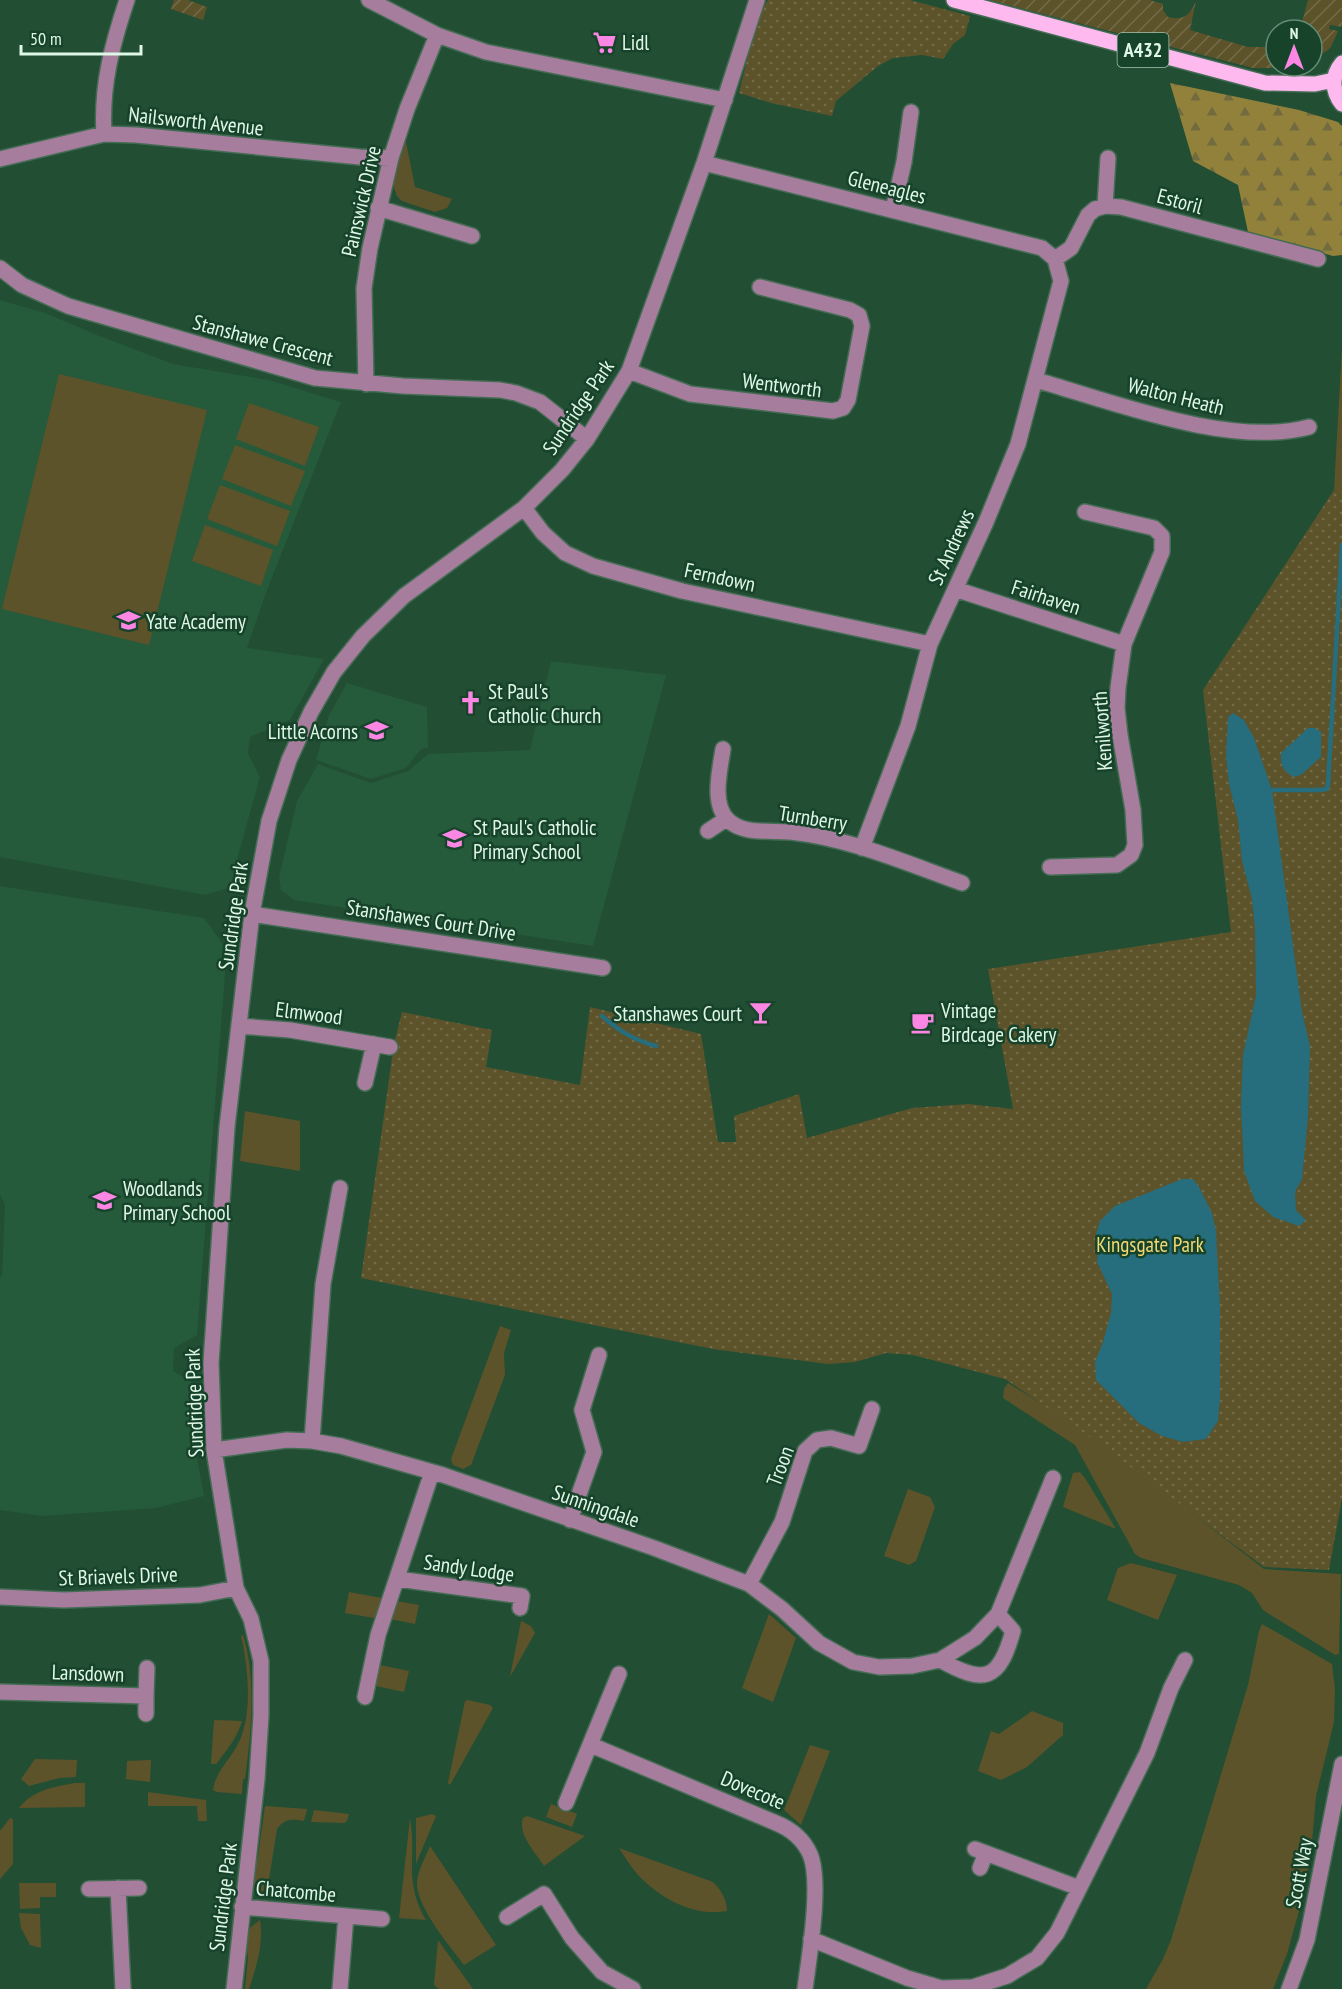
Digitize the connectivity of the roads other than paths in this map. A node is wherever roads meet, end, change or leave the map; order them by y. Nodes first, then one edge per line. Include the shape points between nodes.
1 (127, 0) edge
2 (369, 0) edge
3 (757, 0) edge
4 (954, 0) edge
5 (437, 35) junction
6 (1342, 63) edge
7 (1334, 80) junction
8 (725, 100) junction
9 (1342, 104) edge
10 (911, 112) dead end
11 (104, 134) junction
12 (391, 158) junction
13 (1108, 158) dead end
14 (0, 159) edge
15 (704, 163) junction
16 (1105, 206) junction
17 (378, 208) junction
18 (892, 210) junction
19 (472, 236) dead end
20 (1318, 259) dead end
21 (1055, 260) junction
22 (0, 268) edge
23 (760, 287) dead end
24 (629, 371) junction
25 (1036, 380) junction
26 (366, 384) junction
27 (1309, 427) dead end
28 (587, 439) junction
29 (524, 508) junction
30 (1085, 512) dead end
31 (955, 589) junction
32 (930, 644) junction
33 (1124, 644) junction
34 (723, 749) dead end
35 (726, 819) junction
36 (708, 831) dead end
37 (862, 848) junction
38 (1050, 867) dead end
39 (962, 883) dead end
40 (252, 914) junction
41 (603, 968) dead end
42 (239, 1026) junction
43 (374, 1044) junction
44 (390, 1047) dead end
45 (365, 1083) dead end
46 (340, 1188) dead end
47 (599, 1355) dead end
48 (872, 1408) dead end
49 (312, 1441) junction
50 (214, 1450) junction
51 (432, 1472) junction
52 (1053, 1478) dead end
53 (570, 1520) junction
54 (398, 1579) junction
55 (749, 1584) junction
56 (236, 1588) junction
57 (0, 1597) edge
58 (520, 1608) dead end
59 (998, 1614) junction
60 (940, 1660) junction
61 (1185, 1660) dead end
62 (147, 1668) dead end
63 (619, 1674) dead end
64 (0, 1692) edge
65 (146, 1696) junction
66 (365, 1697) dead end
67 (146, 1714) dead end
68 (591, 1745) junction
69 (1342, 1764) edge
70 (566, 1803) dead end
71 (980, 1868) dead end
72 (118, 1888) junction
73 (139, 1888) dead end
74 (1079, 1888) junction
75 (90, 1889) dead end
76 (242, 1907) junction
77 (346, 1916) junction
78 (507, 1917) dead end
79 (382, 1919) dead end
80 (812, 1939) junction
81 (123, 1989) edge
82 (234, 1989) edge
83 (340, 1989) edge
84 (633, 1989) edge
85 (805, 1989) edge
86 (1289, 1989) edge

1 - 11 street via 105,81
2 - 5 street
3 - 8 street, Sundridge Park
4 - 7 main road, A432 via 1265,83 1315,84
5 - 8 street via 486,52
5 - 12 street, Painswick Drive
6 - 7 main road
7 - 9 main road via 1336,96
8 - 15 street, Sundridge Park
10 - 18 street
11 - 12 street, Nailsworth Avenue
11 - 14 street, Nailsworth Avenue
12 - 17 street, Painswick Drive
13 - 16 street
15 - 18 street, Gleneagles
15 - 24 street, Sundridge Park
16 - 20 street, Estoril
16 - 21 street via 1088,215 1071,248
17 - 19 street
17 - 26 street, Painswick Drive via 364,288
18 - 21 street, Gleneagles via 1042,248
21 - 25 street, St Andrews via 1061,281
22 - 26 street, Stanshawe Crescent via 22,285 68,306 315,378
23 - 24 street, Wentworth via 859,315 862,326 848,400 843,408 816,410 690,394
24 - 28 street, Sundridge Park
25 - 27 street, Walton Heath via 1166,418 1240,432
25 - 31 street, St Andrews via 1018,444
26 - 28 street, Stanshawe Crescent via 516,393 540,402
28 - 29 street, Sundridge Park
29 - 32 street, Ferndown via 565,553 592,567 682,591
29 - 40 street, Sundridge Park via 404,596 363,636 334,672 289,760 269,821
30 - 33 street, Kenilworth via 1154,528 1162,536 1162,552
31 - 32 street, St Andrews
31 - 33 street, Fairhaven
32 - 37 street, St Andrews via 908,726
33 - 38 street, Kenilworth via 1117,708 1135,845 1131,855 1117,865
34 - 35 street via 717,790
35 - 36 street
35 - 37 street, Turnberry via 737,828 790,832
37 - 39 street, Turnberry
40 - 41 street, Stanshawes Court Drive
40 - 42 street, Sundridge Park
42 - 43 street, Elmwood
42 - 50 street, Sundridge Park via 215,1284 211,1363
43 - 44 street, Elmwood
43 - 45 street
46 - 49 street via 323,1284
47 - 53 street via 582,1410 594,1452
48 - 55 street, Troon via 859,1446 831,1438 817,1440 806,1451 783,1522
49 - 50 street, Sunningdale via 287,1440
49 - 51 street, Sunningdale
50 - 56 street, Sundridge Park
51 - 53 street, Sunningdale
51 - 54 street, Sandy Lodge
52 - 59 street, Sunningdale
53 - 55 street, Sunningdale
54 - 58 street, Sandy Lodge via 522,1596
54 - 66 street, Sandy Lodge via 378,1635
55 - 60 street, Sunningdale via 819,1643 853,1662 879,1667
56 - 57 street, St Briavels Drive via 200,1595 64,1600
56 - 76 street, Sundridge Park via 251,1619 261,1661 257,1779
59 - 60 street, Sunningdale via 975,1638
59 - 60 street via 1014,1631 999,1666 979,1676 963,1673
61 - 74 street via 1147,1753
62 - 65 street, Lansdown
63 - 68 street
64 - 65 street, Lansdown
65 - 67 street
68 - 70 street
68 - 80 street, Dovecote via 788,1828 802,1840 815,1879
69 - 86 street, Scott Way via 1307,1940
71 - 74 street via 980,1851
72 - 73 street
72 - 75 street
72 - 81 street
74 - 80 street via 1057,1933 1037,1958 1007,1976 973,1987 941,1988 907,1978
76 - 77 street, Chatcombe
76 - 82 street, Sundridge Park
77 - 79 street, Chatcombe
77 - 83 street, Chatcombe
78 - 84 street via 544,1894 572,1938 602,1972
80 - 85 street, Dovecote

